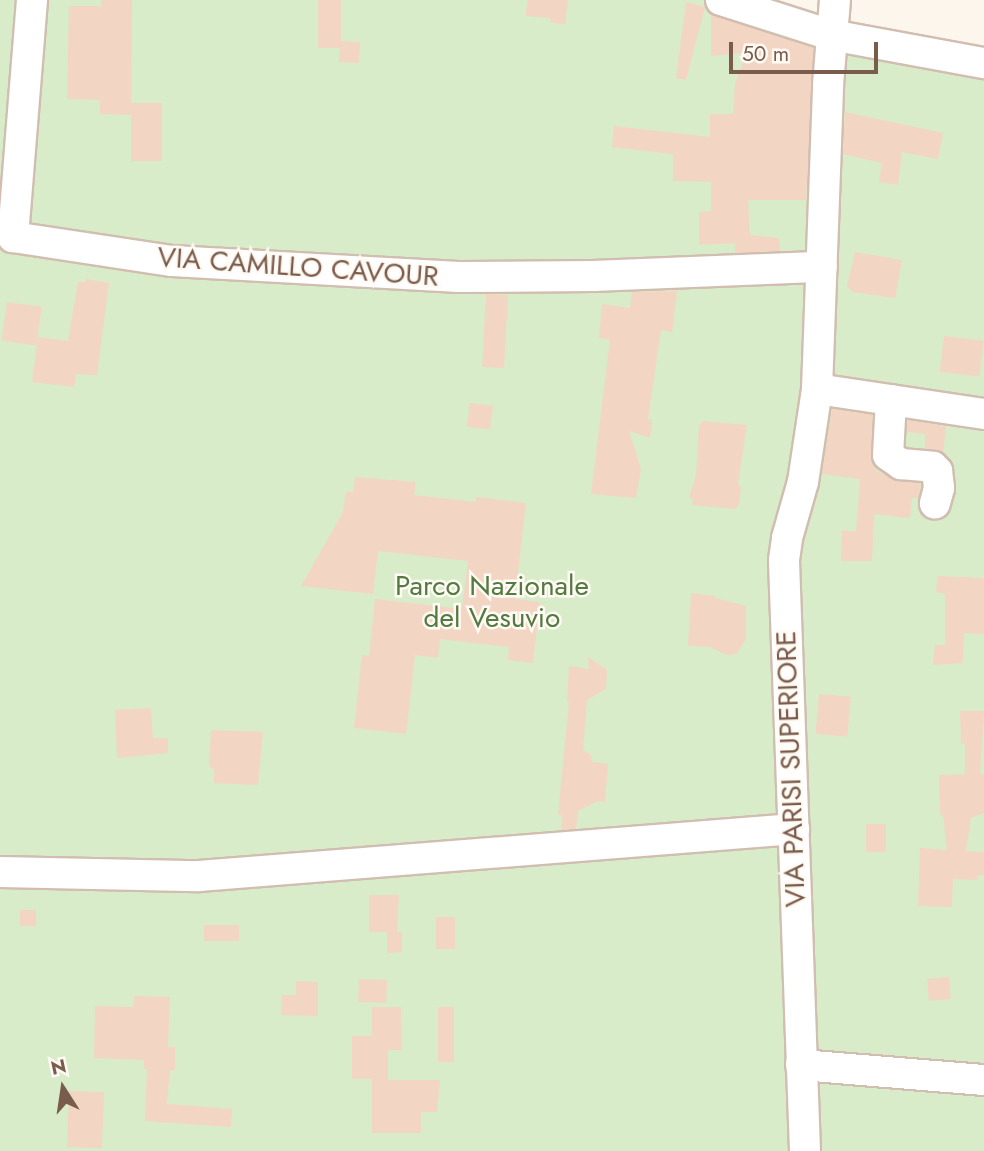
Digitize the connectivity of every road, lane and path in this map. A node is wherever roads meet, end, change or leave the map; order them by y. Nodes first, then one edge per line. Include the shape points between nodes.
1 (32, 0) edge
2 (721, 0) edge
3 (835, 0) edge
4 (831, 35) junction
5 (984, 63) edge
6 (6, 237) edge
7 (822, 267) junction
8 (817, 389) junction
9 (891, 400) junction
10 (984, 414) edge
11 (935, 503) dead end
12 (794, 829) junction
13 (0, 873) edge
14 (801, 1065) junction
15 (984, 1080) edge
16 (805, 1151) edge

1 - 6 street, VIA CAMILLO CAVOUR
2 - 4 street
3 - 4 street, VIA PARISI SUPERIORE
4 - 5 street
4 - 7 street, VIA PARISI SUPERIORE
6 - 7 street, VIA CAMILLO CAVOUR via 172,261 458,277
7 - 8 street, VIA PARISI SUPERIORE
8 - 9 street
8 - 12 street, VIA PARISI SUPERIORE via 803,482 784,560
9 - 10 street
9 - 11 street via 876,456 933,467 939,488
12 - 13 street via 199,876
12 - 14 street, VIA PARISI SUPERIORE
14 - 15 street
14 - 16 street, VIA PARISI SUPERIORE

